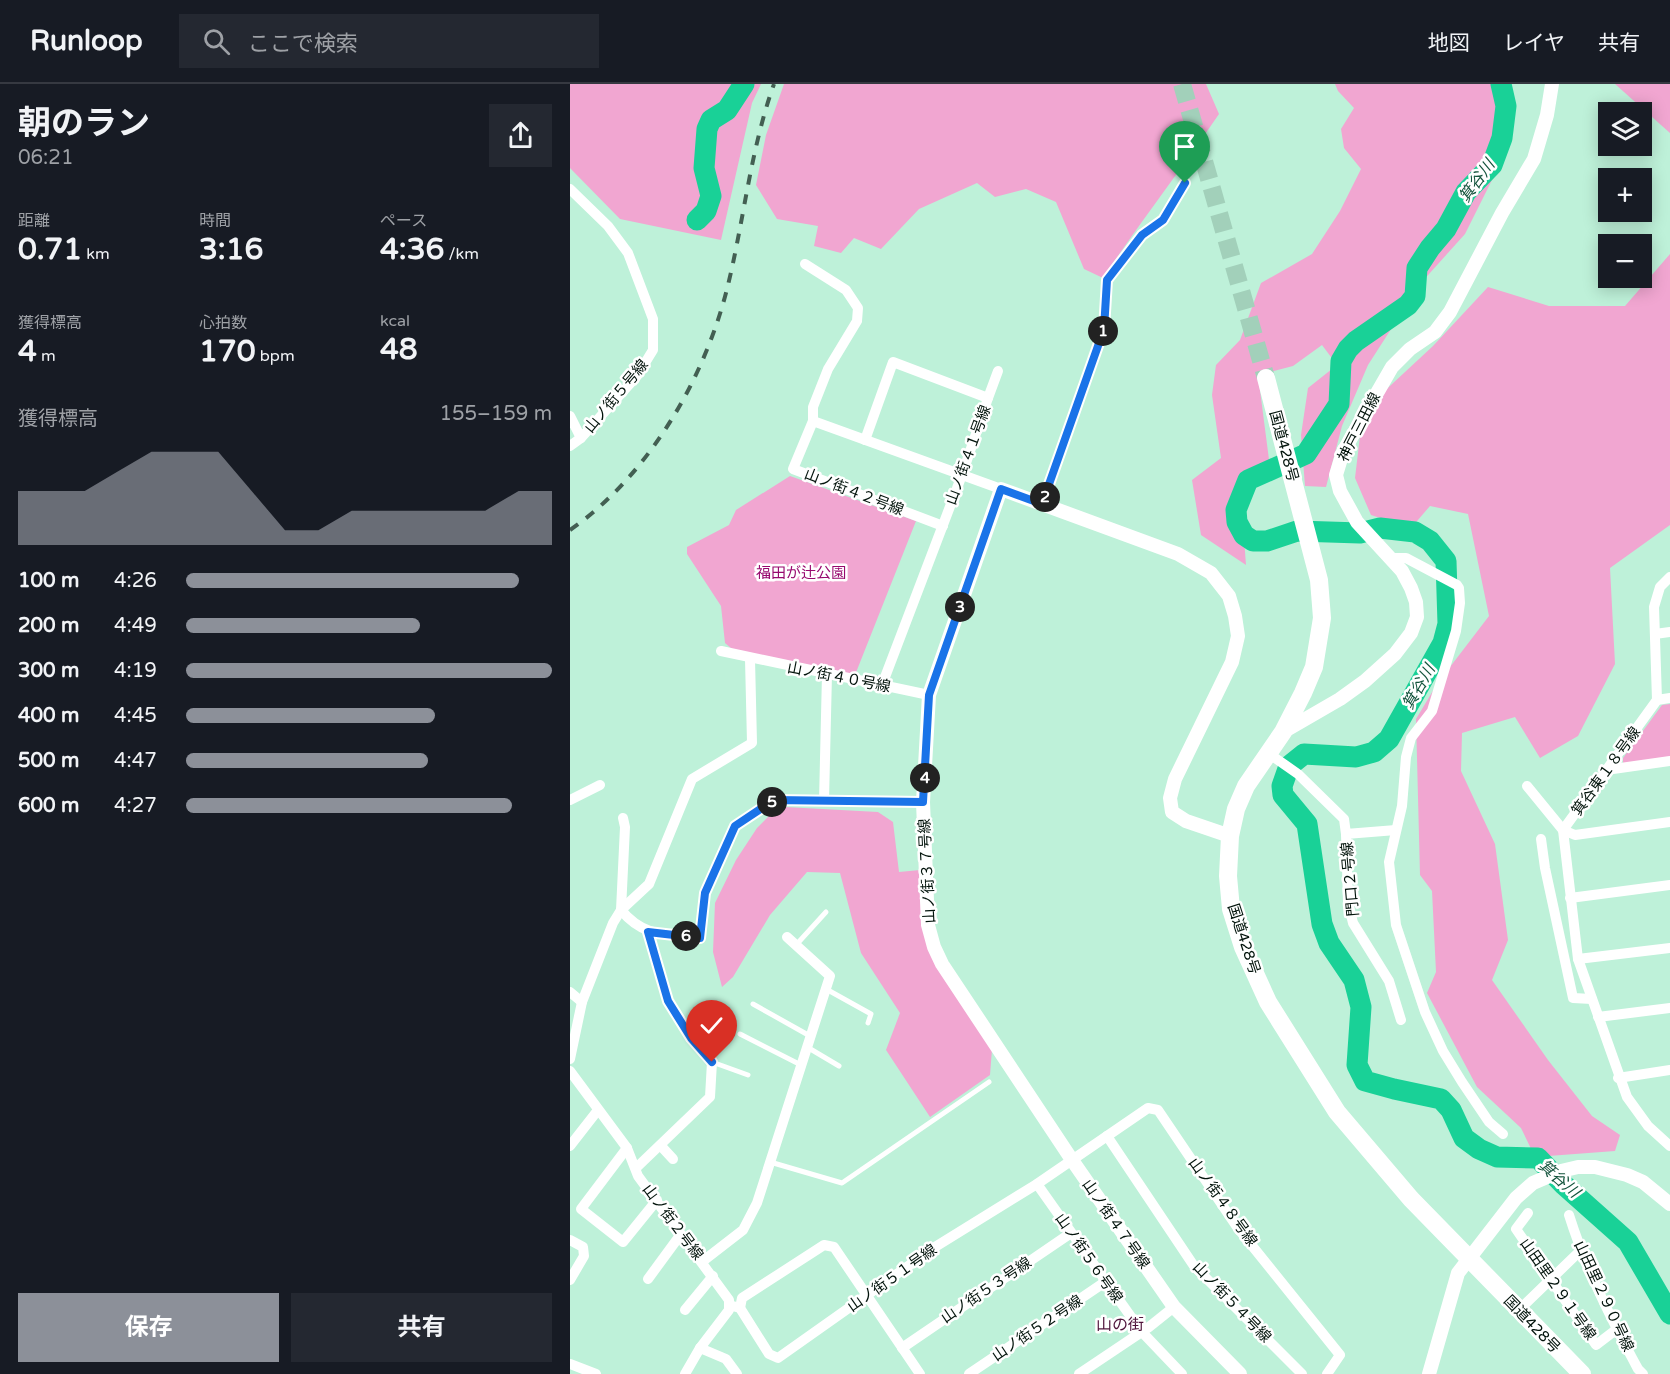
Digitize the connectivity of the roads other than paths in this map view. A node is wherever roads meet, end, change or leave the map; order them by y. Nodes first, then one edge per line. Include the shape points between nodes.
1 (1552, 84) edge
2 (1185, 183) dead end
3 (572, 195) edge
4 (805, 264) dead end
5 (998, 371) dead end
6 (1266, 378) tunnel mouth
7 (988, 398) junction
8 (570, 416) edge
9 (813, 421) junction
10 (581, 438) junction
11 (865, 440) junction
12 (570, 446) edge
13 (962, 475) junction
14 (1001, 489) junction
15 (1042, 504) junction
16 (943, 526) junction
17 (1390, 558) junction
18 (1670, 577) edge
19 (1670, 632) edge
20 (1655, 634) junction
21 (721, 651) dead end
22 (750, 658) junction
23 (827, 674) junction
24 (882, 685) junction
25 (929, 695) junction
26 (1670, 698) edge
27 (1657, 700) junction
28 (1283, 732) junction
29 (1274, 758) junction
30 (1670, 761) edge
31 (1606, 770) junction
32 (600, 785) dead end
33 (1527, 786) dead end
34 (570, 800) edge
35 (824, 801) junction
36 (923, 802) junction
37 (623, 818) dead end
38 (1670, 822) edge
39 (1396, 830) junction
40 (1563, 830) junction
41 (1346, 834) junction
42 (1230, 836) junction
43 (1541, 839) dead end
44 (1670, 885) edge
45 (1570, 898) junction
46 (621, 910) junction
47 (826, 912) dead end
48 (648, 932) junction
49 (787, 937) dead end
50 (796, 945) junction
51 (1670, 948) edge
52 (1578, 959) junction
53 (826, 989) junction
54 (570, 992) edge
55 (1592, 999) junction
56 (582, 1002) junction
57 (753, 1004) dead end
58 (1670, 1008) edge
59 (1598, 1017) junction
60 (1401, 1020) dead end
61 (868, 1023) dead end
62 (740, 1034) dead end
63 (810, 1036) junction
64 (807, 1047) junction
65 (570, 1059) edge
66 (712, 1062) junction
67 (1007, 1062) joint
68 (801, 1065) junction
69 (839, 1066) dead end
70 (1670, 1070) edge
71 (570, 1071) edge
72 (748, 1075) dead end
73 (1618, 1078) junction
74 (989, 1082) dead end
75 (598, 1110) junction
76 (1503, 1134) dead end
77 (1107, 1136) junction
78 (570, 1146) edge
79 (661, 1146) junction
80 (1670, 1146) edge
81 (627, 1148) junction
82 (673, 1159) dead end
83 (1072, 1161) junction
84 (770, 1162) junction
85 (636, 1168) junction
86 (1037, 1184) junction
87 (657, 1200) junction
88 (1670, 1204) edge
89 (1528, 1213) dead end
90 (1569, 1215) dead end
91 (1071, 1233) junction
92 (681, 1234) junction
93 (570, 1240) edge
94 (1580, 1251) junction
95 (1469, 1258) junction
96 (703, 1261) junction
97 (713, 1276) junction
98 (648, 1279) dead end
99 (1551, 1279) junction
100 (570, 1280) edge
101 (1105, 1282) junction
102 (866, 1297) junction
103 (734, 1307) junction
104 (1174, 1307) junction
105 (685, 1310) dead end
106 (1519, 1310) junction
107 (1617, 1329) junction
108 (1141, 1331) junction
109 (700, 1348) junction
110 (902, 1348) junction
111 (570, 1364) edge
112 (1095, 1370) edge
113 (596, 1374) edge
114 (685, 1374) edge
115 (737, 1374) edge
116 (920, 1374) edge
117 (969, 1374) edge
118 (1079, 1374) edge
119 (1182, 1374) edge
120 (1240, 1374) edge
121 (1302, 1374) edge
122 (1327, 1374) edge
123 (1429, 1374) edge
124 (1582, 1374) edge
125 (1644, 1374) edge

1 - 17 street, 神戸三田線 via 1534,159 1450,312 1435,332 1392,367 1343,452 1336,475 1340,491 1357,522
2 - 15 street via 1163,220 1142,235 1107,280 1104,329
3 - 10 street, 山ノ街５号線 via 608,226 628,252 653,319 653,350 637,376
4 - 9 street via 846,290 858,308 857,321 828,369 813,407
5 - 7 street
6 - 28 highway, 国道428号 via 1319,580 1322,618 1314,667
7 - 11 street, 山ノ街４１号線 via 893,362
7 - 13 street, 山ノ街４１号線
8 - 10 street
9 - 11 street
9 - 16 street, 山ノ街４２号線 via 793,469
10 - 12 street, 山ノ街５号線
11 - 13 street
13 - 14 street
13 - 16 street, 山ノ街４１号線
14 - 15 street
14 - 25 street, 山ノ街３７号線
15 - 42 street via 1178,554 1211,573 1228,596 1238,636 1232,663 1170,798 1173,812 1186,821
16 - 24 street, 山ノ街４１号線
17 - 28 street, 神戸三田線 via 1402,571 1416,602 1417,617 1411,633 1365,681
17 - 39 street via 1406,558 1460,588 1456,631 1432,711 1411,738
18 - 20 street via 1660,587 1654,607
19 - 20 street
20 - 27 street
21 - 22 street, 山ノ街４０号線
22 - 23 street, 山ノ街４０号線
22 - 46 street via 752,742 692,779 650,884
23 - 24 street, 山ノ街４０号線
23 - 35 street
24 - 25 street, 山ノ街４０号線
25 - 36 street, 山ノ街３７号線
26 - 27 street
27 - 31 street, 箕谷東１８号線
28 - 29 highway, 国道428号
29 - 41 street via 1298,774 1344,819
29 - 42 highway, 国道428号 via 1246,786
30 - 31 street
31 - 40 street, 箕谷東１８号線
32 - 34 street
33 - 40 street
35 - 36 street
35 - 48 street via 774,800 735,826 705,893 700,938
36 - 67 street, 山ノ街３７号線 via 928,924 934,947
37 - 46 street
38 - 40 street via 1575,835
39 - 41 street
39 - 76 street via 1389,862 1396,925 1416,988 1443,1051 1489,1122
40 - 45 street, 箕谷東１８号線
41 - 60 street, 門口２号線 via 1348,902 1353,922 1389,981
42 - 95 highway, 国道428号 via 1231,909 1268,1002 1337,1112 1411,1199
43 - 55 street via 1573,998
44 - 45 street
45 - 52 street, 箕谷東１８号線
46 - 48 street via 632,923
46 - 56 street
47 - 50 lane
48 - 66 street via 668,1001
49 - 50 street
50 - 53 street via 830,976
51 - 52 street
52 - 55 street, 箕谷東１８号線
53 - 61 lane via 871,1014
53 - 63 street
54 - 56 street
55 - 59 street, 箕谷東１８号線
56 - 65 street
57 - 63 lane
58 - 59 street
59 - 73 street, 箕谷東１８号線
62 - 68 lane
63 - 64 street
64 - 68 street
64 - 69 lane
66 - 72 lane
66 - 79 street via 710,1097
67 - 83 street, 山ノ街４７号線
68 - 84 street
70 - 73 street
71 - 75 street, 山ノ街２号線
73 - 80 street, 箕谷東１８号線 via 1648,1126
74 - 84 lane via 842,1183
75 - 78 street
75 - 81 street, 山ノ街２号線
77 - 83 street, 山ノ街４８号線
77 - 121 street, 山ノ街５４号線 via 1194,1266
77 - 122 street, 山ノ街４８号線 via 1148,1108 1158,1110 1237,1227 1340,1355
79 - 82 street
79 - 85 street
81 - 85 street, 山ノ街２号線
81 - 87 street via 581,1209 623,1242
83 - 86 street, 山ノ街５１号線
83 - 104 street, 山ノ街４７号線
84 - 96 street via 757,1203 743,1230
85 - 87 street, 山ノ街２号線
86 - 91 street, 山ノ街５６号線
86 - 102 street, 山ノ街５１号線 via 935,1247
87 - 92 street, 山ノ街２号線
88 - 95 street via 1643,1182 1627,1175 1595,1167 1561,1171 1533,1183 1516,1198
89 - 99 street, 山田里２９１号線 via 1516,1229
90 - 94 street, 山田里２９０号線
91 - 101 street, 山ノ街５６号線
91 - 110 street, 山ノ街５３号線
92 - 96 street, 山ノ街２号線
92 - 98 street
93 - 100 street via 583,1247 584,1256
94 - 99 street
94 - 107 street, 山田里２９０号線
95 - 106 highway, 国道428号
95 - 123 street via 1454,1282
96 - 97 street, 山ノ街２号線
97 - 103 street, 山ノ街２号線
97 - 105 street
99 - 106 street
99 - 107 street, 山田里２９１号線 via 1596,1345
101 - 108 street, 山ノ街５６号線
101 - 117 street, 山ノ街５２号線
102 - 103 street, 山ノ街５１号線 via 778,1358 770,1354
102 - 103 street via 834,1247 824,1245
102 - 110 street
103 - 109 street
104 - 108 street
104 - 120 street, 山ノ街４７号線
106 - 124 highway, 国道428号
107 - 125 street, 山田里２９０号線
108 - 112 street
108 - 119 street, 山ノ街５６号線
109 - 114 street
109 - 115 street via 726,1359
110 - 116 street
111 - 113 street
112 - 118 street

